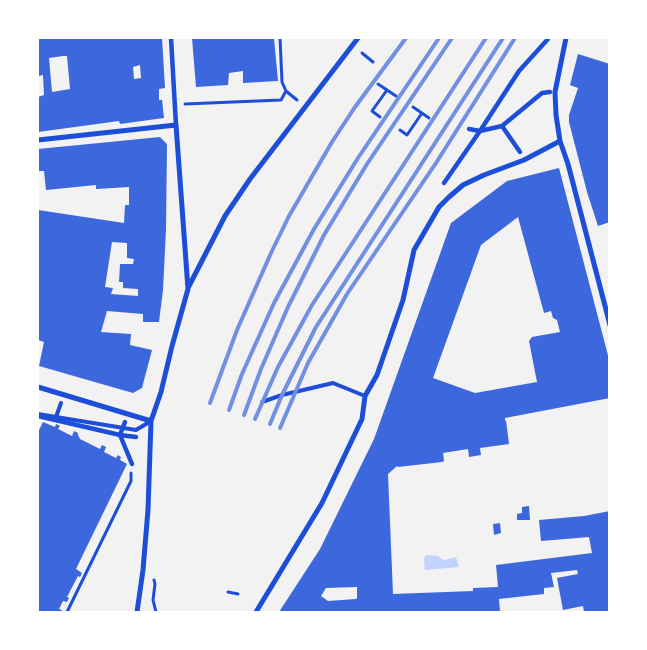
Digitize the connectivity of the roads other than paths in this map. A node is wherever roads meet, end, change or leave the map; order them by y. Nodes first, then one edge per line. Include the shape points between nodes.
1 (171, 38) edge
2 (358, 38) edge
3 (566, 38) edge
4 (548, 39) dead end
5 (550, 92) dead end
6 (176, 125) junction
7 (502, 126) junction
8 (470, 129) dead end
9 (480, 131) junction
10 (38, 140) edge
11 (560, 141) junction
12 (520, 152) dead end
13 (444, 183) dead end
14 (188, 289) junction
15 (610, 325) edge
16 (38, 387) edge
17 (365, 396) junction
18 (262, 402) dead end
19 (61, 403) dead end
20 (38, 415) edge
21 (56, 417) junction
22 (151, 421) junction
23 (125, 422) dead end
24 (122, 428) junction
25 (120, 435) junction
26 (136, 437) dead end
27 (132, 464) road end
28 (137, 612) edge
29 (256, 612) edge

1 - 6 street
2 - 14 street via 250,179 204,253
3 - 11 street via 555,92
4 - 9 street via 519,71
5 - 7 street via 542,93
6 - 10 street
6 - 14 street
7 - 9 street
7 - 12 street
8 - 9 street
9 - 13 street
11 - 15 street
11 - 17 street via 463,185 439,207 414,250 403,300 377,375
14 - 22 street
16 - 22 street
17 - 18 lane via 333,383
17 - 29 street via 362,418 322,503
19 - 21 lane
20 - 21 lane
20 - 25 street
21 - 24 lane
22 - 24 lane via 136,430
22 - 28 street via 148,510
23 - 24 street
24 - 25 street
25 - 26 street
25 - 27 street

